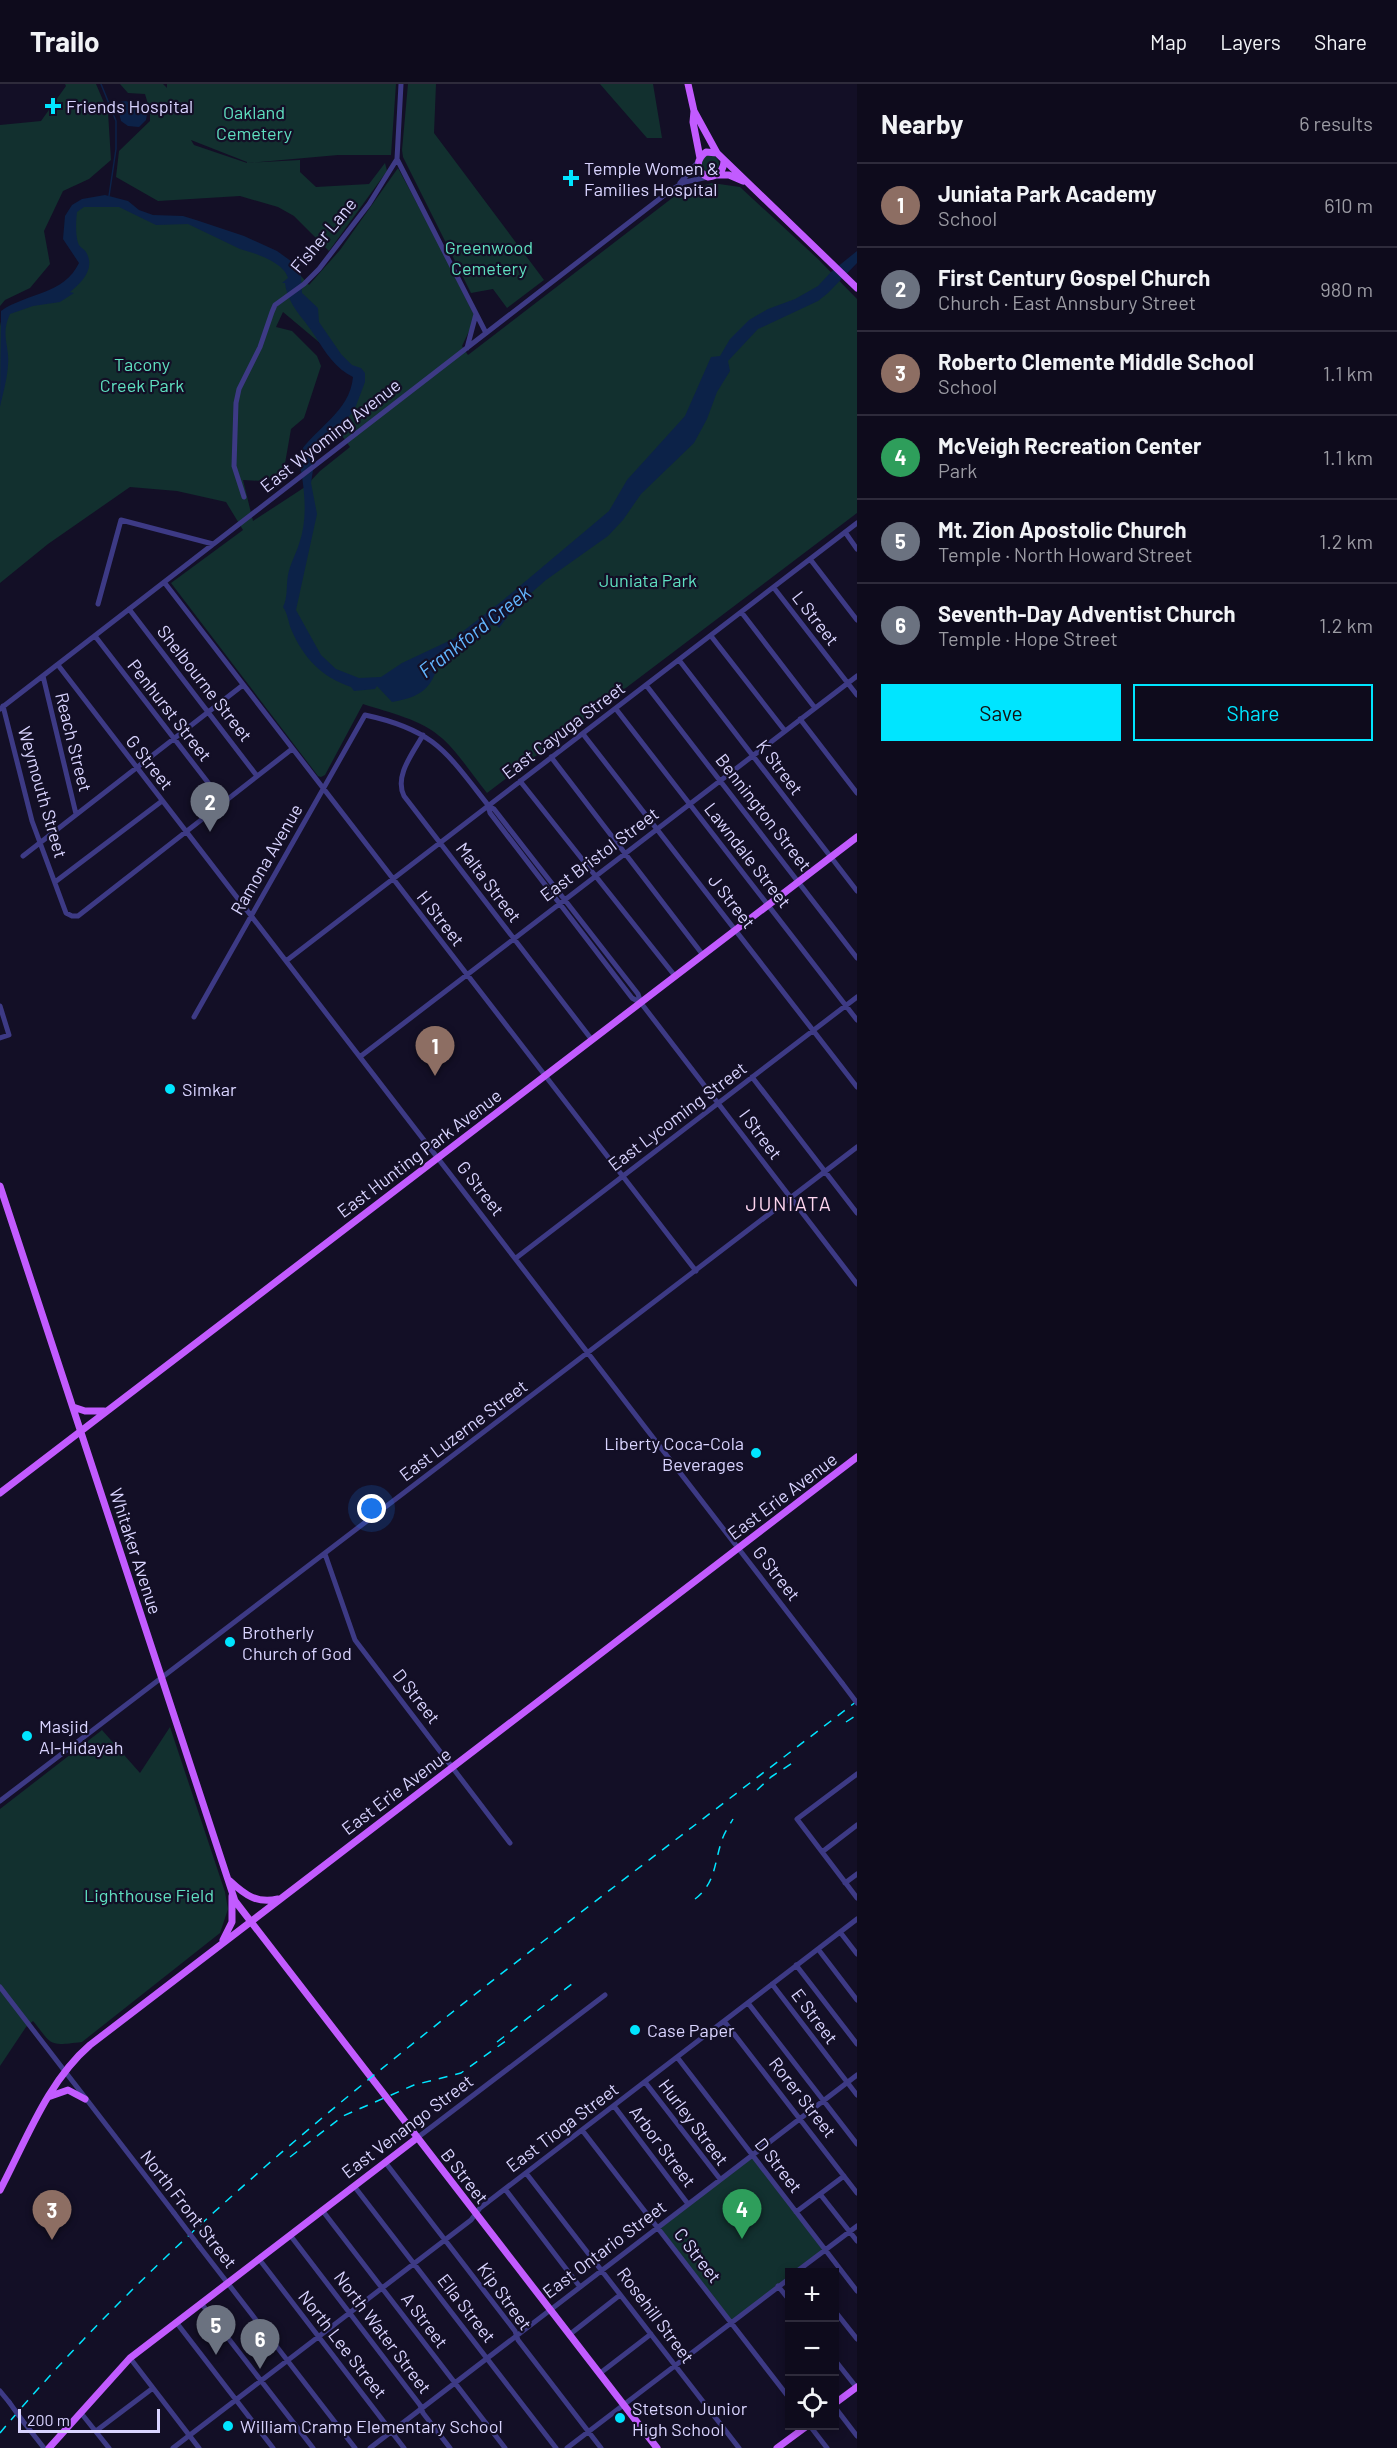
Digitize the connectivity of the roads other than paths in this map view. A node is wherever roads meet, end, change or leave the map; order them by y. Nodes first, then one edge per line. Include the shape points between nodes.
1 (401, 84) edge
2 (688, 84) edge
3 (694, 111) junction
4 (717, 153) junction
5 (398, 159) junction
6 (699, 160) junction
7 (724, 160) junction
8 (712, 176) junction
9 (745, 182) junction
10 (679, 184) junction
11 (855, 286) edge
12 (476, 312) junction
13 (486, 333) junction
14 (467, 348) junction
15 (244, 497) dead end
16 (857, 523) edge
17 (845, 532) junction
18 (213, 544) junction
19 (857, 549) edge
20 (810, 559) junction
21 (164, 582) junction
22 (774, 588) junction
23 (98, 604) dead end
24 (129, 609) junction
25 (742, 613) junction
26 (857, 620) edge
27 (94, 636) junction
28 (711, 636) junction
29 (679, 660) junction
30 (58, 665) junction
31 (43, 676) junction
32 (857, 676) edge
33 (848, 683) junction
34 (243, 685) junction
35 (646, 685) junction
36 (857, 695) edge
37 (2, 707) edge
38 (815, 708) junction
39 (616, 709) junction
40 (208, 712) junction
41 (365, 715) joint
42 (800, 719) junction
43 (785, 731) junction
44 (583, 734) junction
45 (423, 735) junction
46 (174, 739) junction
47 (292, 749) junction
48 (753, 756) junction
49 (551, 758) junction
50 (136, 768) junction
51 (257, 776) junction
52 (720, 780) junction
53 (520, 781) junction
54 (323, 789) junction
55 (857, 793) edge
56 (162, 801) junction
57 (223, 802) junction
58 (690, 804) junction
59 (488, 806) junction
60 (76, 814) junction
61 (657, 828) junction
62 (186, 832) junction
63 (857, 837) edge
64 (440, 842) junction
65 (39, 843) junction
66 (624, 854) junction
67 (23, 856) dead end
68 (831, 858) junction
69 (594, 876) junction
70 (393, 879) junction
71 (55, 882) junction
72 (799, 882) junction
73 (857, 891) edge
74 (562, 901) junction
75 (768, 905) junction
76 (251, 916) junction
77 (736, 930) junction
78 (514, 940) junction
79 (703, 955) junction
80 (857, 958) edge
81 (286, 961) junction
82 (466, 975) junction
83 (675, 976) junction
84 (857, 997) edge
85 (641, 1003) junction
86 (846, 1005) junction
87 (0, 1006) edge
88 (194, 1017) dead end
89 (857, 1020) edge
90 (813, 1030) junction
91 (0, 1038) edge
92 (592, 1041) junction
93 (360, 1056) junction
94 (545, 1076) junction
95 (753, 1077) junction
96 (857, 1087) edge
97 (719, 1103) junction
98 (856, 1151) edge
99 (438, 1158) junction
100 (825, 1172) junction
101 (623, 1176) junction
102 (0, 1189) edge
103 (790, 1198) junction
104 (857, 1213) edge
105 (516, 1258) junction
106 (696, 1271) junction
107 (857, 1284) edge
108 (588, 1353) junction
109 (72, 1407) junction
110 (106, 1411) junction
111 (80, 1431) junction
112 (857, 1457) edge
113 (0, 1492) edge
114 (739, 1548) junction
115 (325, 1554) junction
116 (162, 1676) junction
117 (857, 1703) edge
118 (453, 1766) junction
119 (857, 1774) edge
120 (0, 1801) edge
121 (857, 1825) edge
122 (510, 1843) dead end
123 (822, 1852) junction
124 (857, 1874) edge
125 (228, 1880) junction
126 (845, 1883) junction
127 (232, 1891) junction
128 (285, 1895) junction
129 (857, 1898) edge
130 (857, 1919) edge
131 (251, 1921) junction
132 (840, 1932) junction
133 (217, 1948) junction
134 (818, 1949) junction
135 (857, 1954) edge
136 (796, 1965) junction
137 (772, 1984) junction
138 (0, 1987) edge
139 (605, 1995) dead end
140 (857, 2000) edge
141 (748, 2003) junction
142 (724, 2021) junction
143 (857, 2044) edge
144 (677, 2057) junction
145 (64, 2072) junction
146 (857, 2075) edge
147 (645, 2082) junction
148 (847, 2083) junction
149 (857, 2095) edge
150 (48, 2097) junction
151 (85, 2098) junction
152 (823, 2100) junction
153 (614, 2106) junction
154 (800, 2119) junction
155 (582, 2130) junction
156 (417, 2138) junction
157 (857, 2144) edge
158 (752, 2154) junction
159 (385, 2162) junction
160 (526, 2172) junction
161 (844, 2176) junction
162 (720, 2179) junction
163 (354, 2186) junction
164 (505, 2189) junction
165 (0, 2190) edge
166 (857, 2193) edge
167 (820, 2194) junction
168 (688, 2204) junction
169 (322, 2210) junction
170 (796, 2212) junction
171 (476, 2214) junction
172 (857, 2226) edge
173 (657, 2228) junction
174 (850, 2231) junction
175 (290, 2235) junction
176 (444, 2239) junction
177 (857, 2241) edge
178 (826, 2250) junction
179 (259, 2259) junction
180 (414, 2263) junction
181 (806, 2268) edge
182 (602, 2270) junction
183 (785, 2281) edge
184 (228, 2283) junction
185 (778, 2286) junction
186 (580, 2287) junction
187 (382, 2288) junction
188 (857, 2290) edge
189 (621, 2295) junction
190 (785, 2296) edge
191 (201, 2303) junction
192 (550, 2310) junction
193 (350, 2312) junction
194 (839, 2316) edge
195 (176, 2322) junction
196 (731, 2323) junction
197 (651, 2334) junction
198 (569, 2335) junction
199 (517, 2336) junction
200 (318, 2337) junction
201 (857, 2339) edge
202 (130, 2358) junction
203 (487, 2358) junction
204 (287, 2360) junction
205 (675, 2365) junction
206 (839, 2365) edge
207 (599, 2374) junction
208 (261, 2380) junction
209 (455, 2383) junction
210 (857, 2387) edge
211 (153, 2388) junction
212 (0, 2391) edge
213 (785, 2394) edge
214 (235, 2400) junction
215 (839, 2401) edge
216 (623, 2405) junction
217 (421, 2409) junction
218 (839, 2412) edge
219 (81, 2413) junction
220 (802, 2430) edge
221 (811, 2430) edge
222 (96, 2431) junction
223 (392, 2431) junction
224 (589, 2432) junction
225 (189, 2435) junction
226 (857, 2436) edge
227 (44, 2448) edge
228 (49, 2448) edge
229 (109, 2448) edge
230 (172, 2448) edge
231 (199, 2448) edge
232 (273, 2448) edge
233 (313, 2448) edge
234 (355, 2448) edge
235 (370, 2448) edge
236 (405, 2448) edge
237 (450, 2448) edge
238 (505, 2448) edge
239 (556, 2448) edge
240 (567, 2448) edge
241 (601, 2448) edge
242 (657, 2448) edge
243 (739, 2448) edge
244 (777, 2448) edge
245 (827, 2448) edge

1 - 5 street
2 - 3 main road
3 - 4 main road
3 - 6 main road
4 - 6 main road via 706,152
4 - 7 main road
5 - 12 street
5 - 15 street, Fisher Lane via 319,269 272,312 260,347 238,389 234,466
6 - 8 main road via 699,170
6 - 10 street, East Wyoming Avenue
7 - 8 main road via 723,168
7 - 9 main road
8 - 9 main road via 729,175
8 - 10 street, East Wyoming Avenue
9 - 11 main road
10 - 13 street, East Wyoming Avenue
12 - 13 street
12 - 14 street
13 - 14 street, East Wyoming Avenue
14 - 18 street, East Wyoming Avenue
16 - 17 street, East Cayuga Street
17 - 19 street
17 - 20 street, East Cayuga Street
18 - 21 street, East Wyoming Avenue
18 - 23 street via 121,520
20 - 22 street, East Cayuga Street
20 - 26 street
21 - 24 street, East Wyoming Avenue
21 - 34 street, H Street
22 - 25 street, East Cayuga Street
22 - 33 street, L Street
24 - 27 street, East Wyoming Avenue
24 - 40 street, Shelbourne Street
25 - 28 street, East Cayuga Street
25 - 38 street
27 - 30 street, East Wyoming Avenue
27 - 46 street, Penhurst Street
28 - 29 street, East Cayuga Street
28 - 43 street
29 - 35 street, East Cayuga Street
29 - 48 street, K Street
30 - 31 street, East Wyoming Avenue
30 - 50 street, G Street
31 - 37 street, East Wyoming Avenue
31 - 60 street, Reach Street
32 - 33 street, East Bristol Street
33 - 36 street, L Street
33 - 38 street, East Bristol Street
34 - 40 street
34 - 47 street, H Street
35 - 39 street, East Cayuga Street
35 - 52 street, Bennington Street
37 - 65 street, Weymouth Street
38 - 42 street, East Bristol Street
39 - 44 street, East Cayuga Street
39 - 58 street, Lawndale Street
40 - 46 street
40 - 51 street, Shelbourne Street
41 - 45 street, I Street
41 - 54 street, Ramona Avenue
42 - 43 street, East Bristol Street
42 - 55 street
43 - 48 street, East Bristol Street
44 - 49 street, East Cayuga Street
44 - 61 street, J Street
45 - 59 street, I Street via 450,756
45 - 64 street, Malta Street via 401,776 401,789
46 - 50 street
46 - 57 street, Penhurst Street
47 - 51 street
47 - 54 street, H Street
48 - 52 street, East Bristol Street
48 - 68 street, K Street
49 - 53 street, East Cayuga Street
49 - 66 street
50 - 56 street, G Street
50 - 60 street
51 - 57 street
52 - 58 street, East Bristol Street
52 - 72 street, Bennington Street
53 - 59 street, East Cayuga Street
53 - 69 street
54 - 70 street, H Street
54 - 76 street, Ramona Avenue
56 - 62 street, G Street
56 - 71 street
57 - 62 street
58 - 61 street, East Bristol Street
58 - 75 street, Lawndale Street
59 - 64 street, East Cayuga Street
59 - 74 street, I Street
60 - 65 street
61 - 66 street, East Bristol Street
61 - 77 street, J Street
62 - 71 street, Weymouth Street via 78,916 66,913
62 - 76 street, G Street
63 - 68 main road, East Hunting Park Avenue
64 - 70 street, East Cayuga Street
64 - 78 street, Malta Street
65 - 67 street
65 - 71 street, Weymouth Street
66 - 69 street, East Bristol Street
66 - 79 street
68 - 72 main road, East Hunting Park Avenue
68 - 73 street, K Street
69 - 74 street, East Bristol Street
69 - 83 street
70 - 81 street, East Cayuga Street
70 - 82 street, H Street
72 - 75 main road, East Hunting Park Avenue
72 - 80 street, Bennington Street
74 - 78 street, East Bristol Street
74 - 85 street, I Street via 632,998
75 - 77 main road, East Hunting Park Avenue
75 - 86 street, Lawndale Street
76 - 81 street, G Street
76 - 88 street, Ramona Avenue
77 - 79 main road, East Hunting Park Avenue
77 - 90 street, J Street
78 - 82 street, East Bristol Street
78 - 92 street, Malta Street
79 - 83 main road, East Hunting Park Avenue
81 - 93 street, G Street
82 - 93 street, East Bristol Street
82 - 94 street, H Street
83 - 85 main road, East Hunting Park Avenue
84 - 86 street, East Lycoming Street
85 - 92 main road, East Hunting Park Avenue
85 - 97 street, I Street
86 - 89 street, Lawndale Street
86 - 90 street, East Lycoming Street
87 - 91 street via 9,1035
90 - 95 street, East Lycoming Street
90 - 96 street, J Street
92 - 94 main road, East Hunting Park Avenue
93 - 99 street, G Street
94 - 99 main road, East Hunting Park Avenue
94 - 101 street, H Street
95 - 97 street, East Lycoming Street
95 - 100 street
97 - 101 street, East Lycoming Street
97 - 103 street, I Street
98 - 100 street, East Luzerne Street
99 - 105 street, G Street
99 - 110 main road, East Hunting Park Avenue
100 - 103 street, East Luzerne Street
100 - 104 street
101 - 105 street, East Lycoming Street
101 - 106 street, H Street
102 - 109 main road, Whitaker Avenue
103 - 106 street, East Luzerne Street
103 - 107 street, I Street
105 - 108 street, G Street
106 - 108 street, East Luzerne Street
108 - 114 street, G Street
108 - 115 street, East Luzerne Street
109 - 110 main road
109 - 111 main road, Whitaker Avenue
110 - 111 main road, East Hunting Park Avenue
111 - 113 main road, East Hunting Park Avenue
111 - 116 main road, Whitaker Avenue
112 - 114 main road, East Erie Avenue
114 - 117 street, G Street, bridge
114 - 118 main road, East Erie Avenue
115 - 116 street, East Luzerne Street
115 - 118 street, D Street via 355,1640
116 - 120 street, East Luzerne Street
116 - 125 main road, Whitaker Avenue
118 - 122 street, D Street
118 - 128 main road, East Erie Avenue
119 - 123 street via 797,1820
121 - 123 street
123 - 126 street
124 - 126 street
125 - 127 main road, Whitaker Avenue
125 - 128 main road via 254,1899 267,1901
126 - 129 street
127 - 131 main road, Whitaker Avenue
127 - 133 main road via 231,1922
128 - 131 main road, East Erie Avenue
130 - 132 street, East Tioga Street
131 - 133 main road, East Erie Avenue
131 - 156 main road, B Street
132 - 134 street, East Tioga Street
132 - 135 street
133 - 145 main road, East Erie Avenue via 90,2044
134 - 136 street, East Tioga Street
134 - 140 street
136 - 137 street, East Tioga Street
136 - 143 street
137 - 141 street, East Tioga Street
137 - 148 street, E Street
138 - 145 street, North Front Street
139 - 156 street, East Venango Street
141 - 142 street, East Tioga Street
141 - 152 street
142 - 144 street, East Tioga Street
142 - 154 street, Rorer Street
144 - 147 street, East Tioga Street
144 - 158 street, D Street
145 - 150 main road, East Erie Avenue
145 - 151 street, North Front Street
146 - 148 street, East Ontario Street
147 - 153 street, East Tioga Street
147 - 162 street, Hurley Street
148 - 149 street, E Street
148 - 152 street, East Ontario Street
150 - 151 main road via 68,2090
150 - 165 main road, East Erie Avenue
151 - 184 street, North Front Street, bridge
152 - 154 street, East Ontario Street
152 - 157 street
153 - 155 street, East Tioga Street
153 - 168 street, Arbor Street
154 - 158 street, East Ontario Street
154 - 161 street, Rorer Street
155 - 160 street, East Tioga Street
155 - 173 street, C Street
156 - 159 main road, East Venango Street
156 - 171 main road, B Street
158 - 162 street, East Ontario Street
158 - 170 street, D Street
159 - 163 main road, East Venango Street
159 - 176 street, Kip Street
160 - 164 street, East Tioga Street
160 - 182 street, Rosehill Street
161 - 166 street, Rorer Street
161 - 167 street
162 - 168 street, East Ontario Street
163 - 169 main road, East Venango Street
163 - 180 street, Ella Street
164 - 171 street, East Tioga Street
164 - 186 street
167 - 170 street
167 - 174 street
168 - 173 street, East Ontario Street
169 - 175 main road, East Venango Street
169 - 187 street, A Street
170 - 178 street, D Street
171 - 176 street, East Tioga Street
171 - 192 main road, B Street
172 - 174 street
173 - 182 street, East Ontario Street
173 - 196 street, C Street
174 - 177 street
174 - 178 street
175 - 179 main road, East Venango Street
175 - 193 street, North Water Street
176 - 180 street, East Tioga Street
176 - 199 street, Kip Street
178 - 181 street
178 - 188 street, D Street
179 - 184 main road, East Venango Street
179 - 200 street, North Lee Street
180 - 187 street, East Tioga Street
180 - 203 street, Ella Street
182 - 186 street, East Ontario Street
182 - 189 street, Rosehill Street
183 - 185 street
184 - 191 main road, East Venango Street
184 - 204 street, North Front Street
185 - 190 street
185 - 196 street
186 - 192 street, East Ontario Street
187 - 193 street, East Tioga Street
187 - 209 street, A Street
189 - 197 street, Rosehill Street
189 - 198 street
191 - 195 main road, East Venango Street
191 - 208 street
192 - 198 main road, B Street
192 - 199 street, East Ontario Street
193 - 200 street, East Tioga Street
193 - 217 street, North Water Street
194 - 201 street
195 - 202 main road, East Venango Street
195 - 214 street
196 - 205 street
196 - 213 street, C Street
197 - 205 street, Rosehill Street
197 - 207 street
198 - 207 main road, B Street
199 - 203 street, East Ontario Street
199 - 224 street, Kip Street
200 - 204 street, East Tioga Street
200 - 223 street, North Lee Street
202 - 211 street
202 - 219 main road, East Venango Street
203 - 209 street, East Ontario Street
203 - 239 street, Ella Street
204 - 208 street, East Tioga Street
204 - 234 street, North Front Street
205 - 216 street
205 - 243 street, Rosehill Street
206 - 210 street
207 - 216 main road, B Street
208 - 214 street, East Tioga Street
208 - 233 street
209 - 217 street, East Ontario Street
209 - 238 street, A Street
210 - 215 main road
211 - 222 street
211 - 225 street
212 - 227 street, bridge
214 - 225 street, East Tioga Street
214 - 232 street
216 - 224 street
216 - 242 main road, B Street
217 - 223 street, East Ontario Street
217 - 237 street, North Water Street
218 - 226 street
219 - 222 street
219 - 228 main road, East Venango Street
220 - 244 main road
221 - 245 street
222 - 229 street
223 - 235 street, East Ontario Street
223 - 236 street, North Lee Street
224 - 240 street
224 - 241 street, Kip Street
225 - 230 street, East Tioga Street
225 - 231 street

